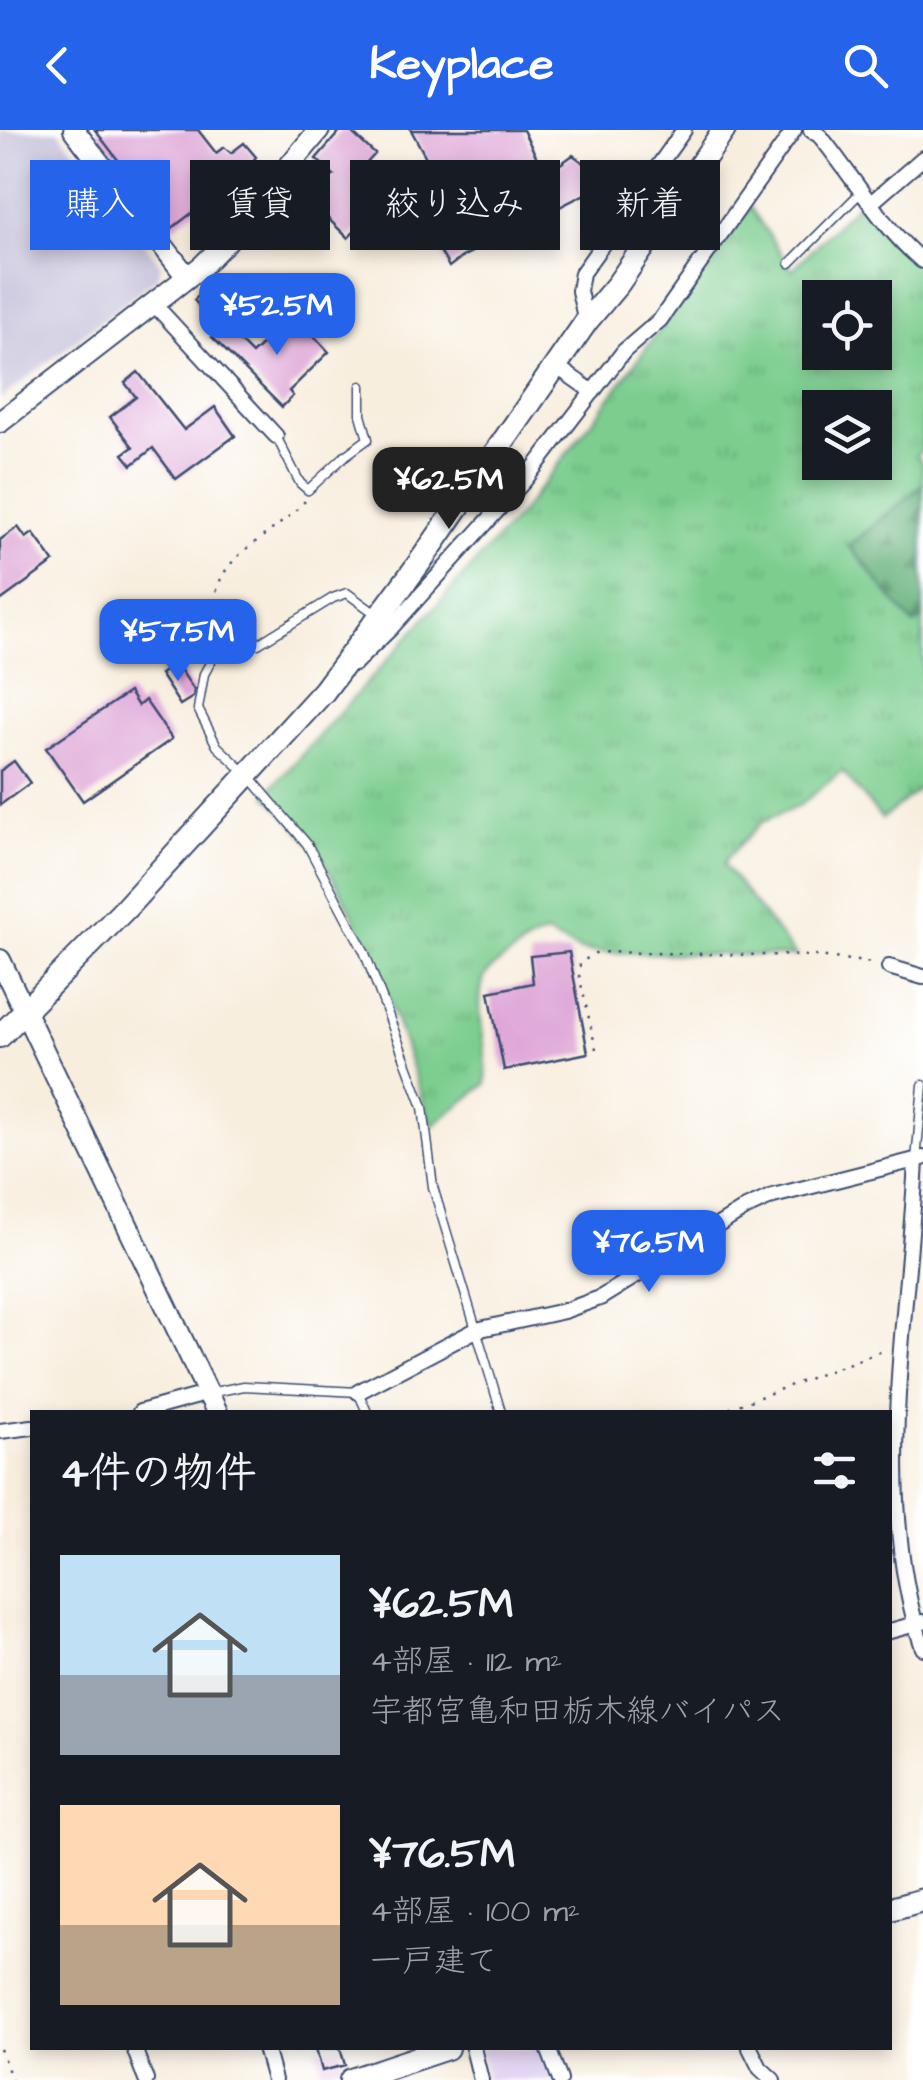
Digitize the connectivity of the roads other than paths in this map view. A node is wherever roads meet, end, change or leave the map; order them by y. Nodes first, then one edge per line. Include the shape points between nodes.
1 (74, 130) edge
2 (319, 130) edge
3 (684, 130) edge
4 (724, 130) edge
5 (794, 130) edge
6 (811, 130) edge
7 (923, 158) edge
8 (867, 196) junction
9 (923, 261) edge
10 (790, 263) dead end
11 (187, 277) junction
12 (154, 303) junction
13 (586, 322) junction
14 (556, 366) junction
15 (361, 386) dead end
16 (593, 392) junction
17 (0, 422) edge
18 (276, 436) joint
19 (380, 618) junction
20 (324, 690) junction
21 (249, 776) junction
22 (0, 960) edge
23 (889, 967) road end
24 (923, 977) edge
25 (26, 1011) junction
26 (0, 1036) edge
27 (923, 1085) edge
28 (920, 1159) edge
29 (476, 1330) junction
30 (358, 1392) junction
31 (213, 1403) edge
32 (156, 1410) edge
33 (367, 1410) edge
34 (500, 1410) edge
35 (30, 1427) edge
36 (0, 1431) edge
37 (919, 1622) edge
38 (892, 1630) edge
39 (923, 1648) edge
40 (923, 1900) edge
41 (892, 1908) edge
42 (135, 2050) edge
43 (266, 2050) edge
44 (441, 2050) edge
45 (474, 2050) edge
46 (549, 2050) edge
47 (751, 2050) edge
48 (146, 2080) edge
49 (274, 2080) edge
50 (351, 2080) edge
51 (481, 2080) edge
52 (560, 2080) edge
53 (772, 2080) edge

1 - 11 street
2 - 11 street via 227,241
3 - 13 street via 582,274
4 - 13 main road
5 - 16 street via 660,320 624,350
6 - 8 street
7 - 8 street
8 - 9 street via 889,231
8 - 10 lane
11 - 12 street
12 - 17 street
12 - 18 street
13 - 14 main road
14 - 16 street
14 - 19 main road
15 - 18 lane via 368,438 308,490
16 - 20 street via 430,586
19 - 20 main road
19 - 21 lane via 347,594 258,644 220,644 204,674 198,709 216,746
20 - 21 main road
21 - 25 main road
21 - 29 lane via 317,859 378,985 423,1107 433,1187
22 - 25 street
23 - 24 street
25 - 26 main road
25 - 31 street
27 - 28 lane
28 - 29 street via 772,1196 600,1298
28 - 37 street via 897,1415 907,1595
29 - 30 street
29 - 34 lane
30 - 31 lane via 244,1386
30 - 33 lane
31 - 32 street
35 - 36 street
37 - 38 street
37 - 39 street
40 - 41 main road
42 - 48 street
43 - 49 street
44 - 50 main road
45 - 51 street
46 - 52 street
47 - 53 street

